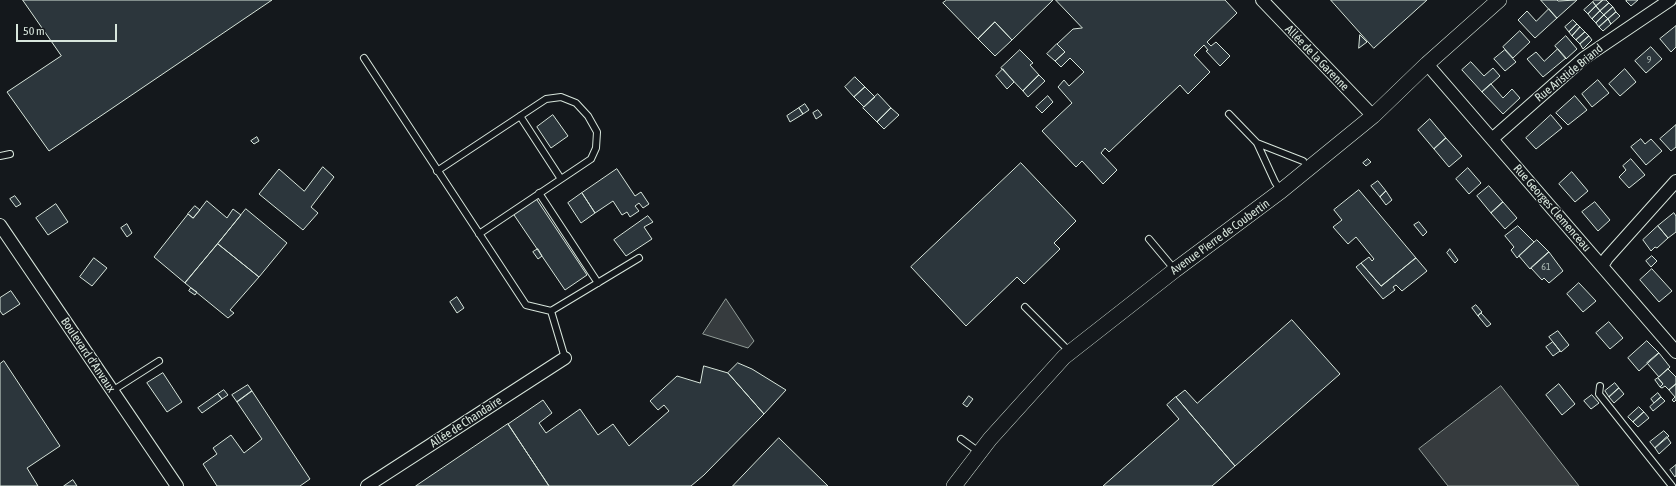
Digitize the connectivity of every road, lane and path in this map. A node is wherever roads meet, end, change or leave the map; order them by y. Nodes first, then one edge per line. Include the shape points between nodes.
1 (1262, 0) edge
2 (1499, 0) edge
3 (1670, 0) edge
4 (364, 58) dead end
5 (1427, 64) junction
6 (1229, 114) dead end
7 (520, 116) junction
8 (1373, 116) junction
9 (1492, 139) junction
10 (1257, 143) junction
11 (10, 154) dead end
12 (0, 156) edge
13 (1303, 161) dead end
14 (437, 171) junction
15 (561, 179) junction
16 (1676, 181) edge
17 (1281, 191) junction
18 (539, 193) junction
19 (0, 225) edge
20 (479, 234) junction
21 (1148, 239) dead end
22 (639, 258) dead end
23 (1602, 266) junction
24 (1175, 270) junction
25 (598, 283) junction
26 (1025, 307) dead end
27 (551, 311) junction
28 (1070, 352) junction
29 (1676, 352) edge
30 (565, 358) joint
31 (159, 361) dead end
32 (1600, 386) dead end
33 (112, 391) junction
34 (962, 438) dead end
35 (979, 452) junction
36 (177, 486) edge
37 (367, 486) edge
38 (954, 486) edge
39 (1672, 486) edge

1 - 8 street, Allée de la Garenne
2 - 5 street, Avenue Pierre de Coubertin
3 - 9 street, Rue Aristide Briand via 1584,58
4 - 14 lane
5 - 8 street, Avenue Pierre de Coubertin
5 - 9 street, Rue Georges Clemenceau
6 - 10 lane
7 - 14 lane
7 - 15 lane
7 - 15 lane via 546,99 561,97 576,103 588,116 597,132 596,148 591,159
8 - 17 street, Avenue Pierre de Coubertin
9 - 23 street, Rue Georges Clemenceau
10 - 13 lane
10 - 17 lane
11 - 12 lane
14 - 20 lane
15 - 18 lane
16 - 23 street
17 - 24 street, Avenue Pierre de Coubertin
18 - 20 lane
18 - 25 lane
19 - 33 street, Boulevard d'Anvaux
20 - 27 lane via 526,305
21 - 24 lane
22 - 25 lane
23 - 29 street, Rue Georges Clemenceau
24 - 28 street, Avenue Pierre de Coubertin
25 - 27 lane
26 - 28 lane
27 - 30 lane
28 - 35 street, Avenue Pierre de Coubertin
30 - 37 street, Allée de Chandaire
31 - 33 lane
32 - 39 lane via 1599,394
33 - 36 street, Boulevard d'Anvaux
34 - 35 lane
35 - 38 street, Avenue Pierre de Coubertin

